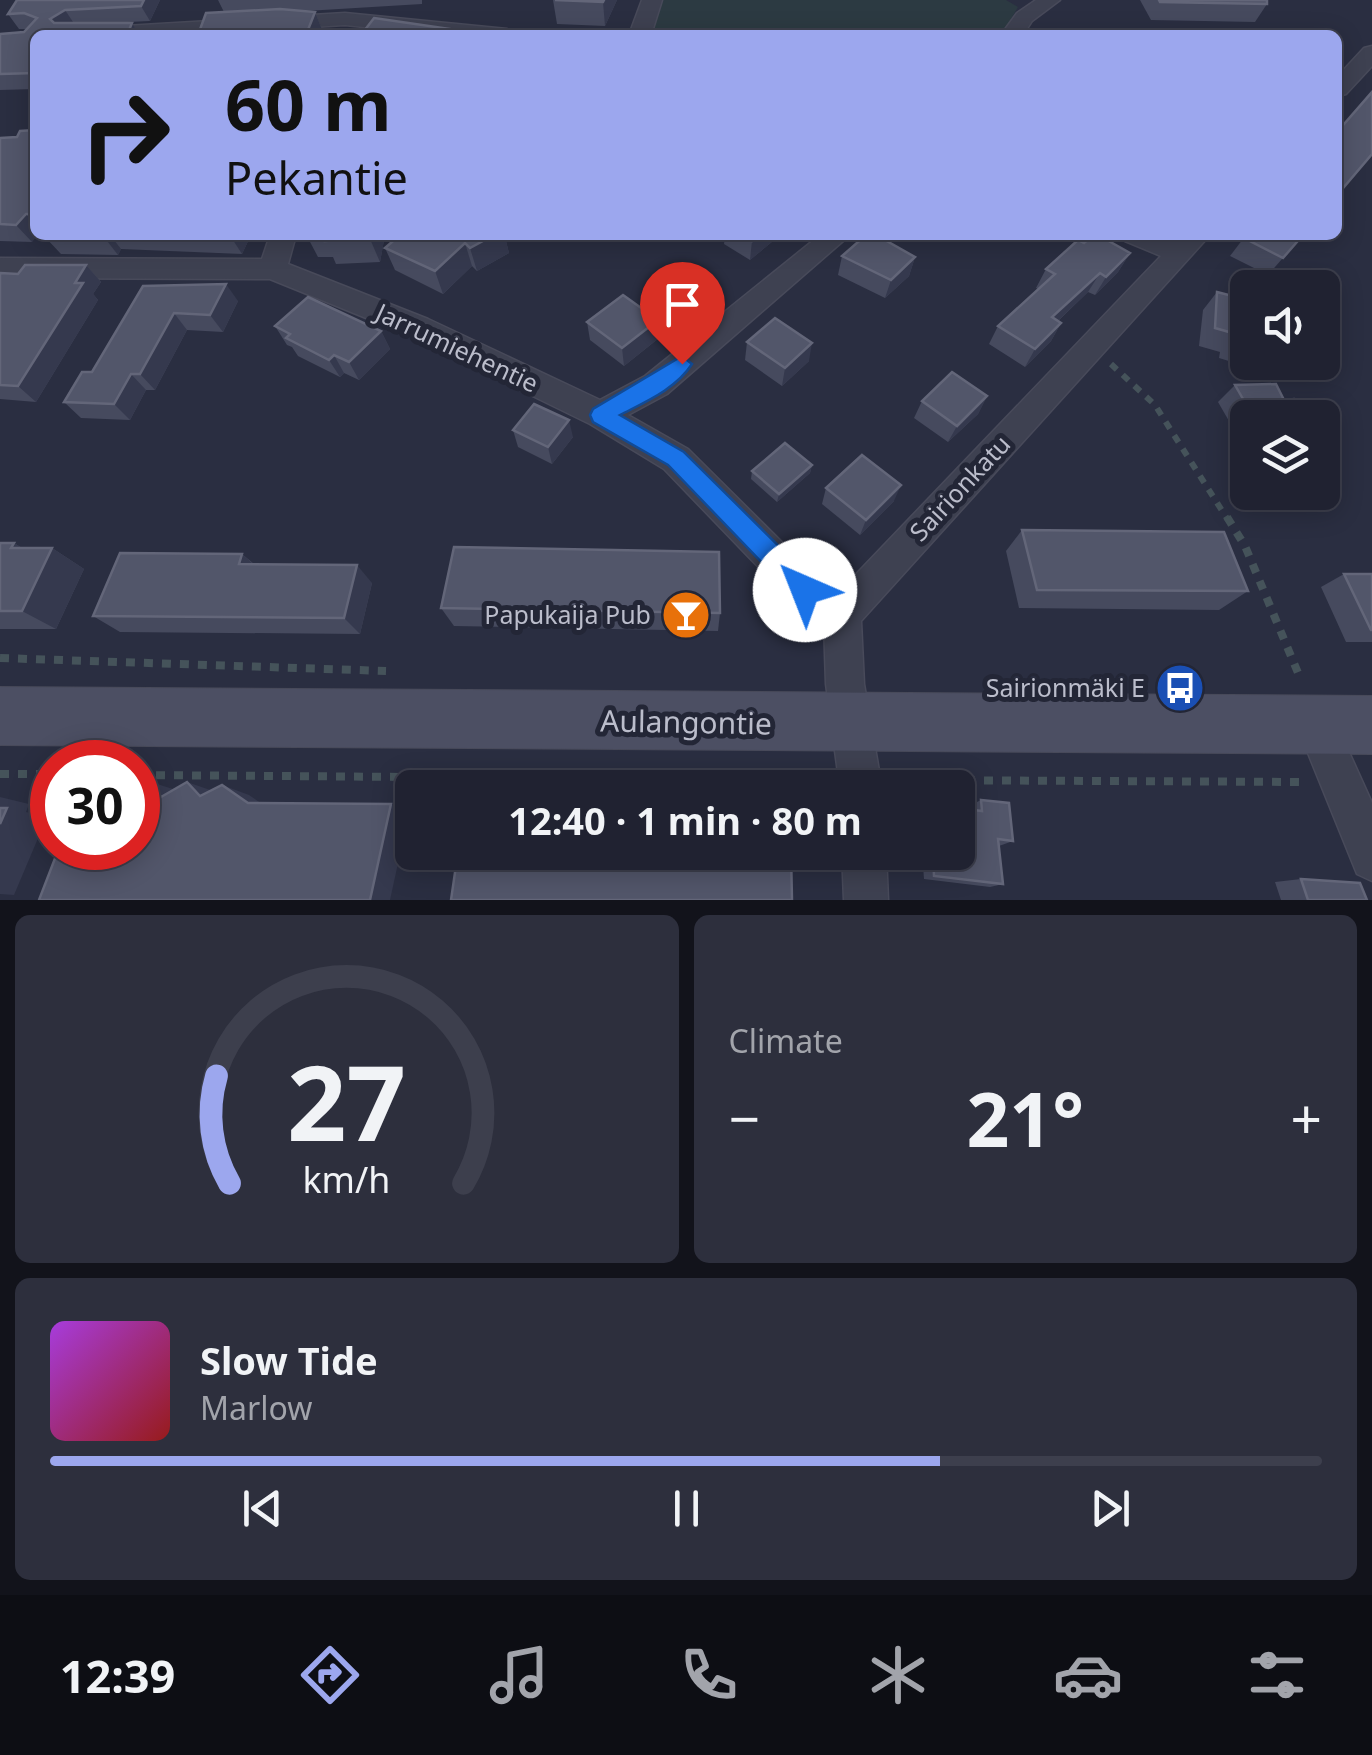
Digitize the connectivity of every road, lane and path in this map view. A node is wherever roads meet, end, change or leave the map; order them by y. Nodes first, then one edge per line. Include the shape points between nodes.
1 (175, 0) edge
2 (652, 0) edge
3 (1050, 0) edge
4 (345, 18) edge
5 (161, 30) edge
6 (186, 30) edge
7 (459, 30) edge
8 (642, 30) edge
9 (1015, 30) edge
10 (1372, 52) edge
11 (1342, 85) edge
12 (52, 240) edge
13 (281, 240) edge
14 (831, 240) edge
15 (1188, 244) edge
16 (0, 268) edge
17 (34, 268) junction
18 (273, 268) junction
19 (1092, 346) junction
20 (601, 415) junction
21 (842, 616) junction
22 (1331, 713) edge
23 (0, 716) edge
24 (859, 764) edge
25 (0, 774) edge
26 (30, 774) edge
27 (160, 775) edge
28 (1344, 782) junction
29 (1372, 860) edge
30 (865, 870) edge
31 (866, 900) edge

1 - 5 street
2 - 8 street
3 - 9 street
4 - 6 street
4 - 7 street
10 - 11 street
12 - 17 street
13 - 18 street
14 - 20 street via 656,386
15 - 19 street, Sairionkatu
16 - 17 street, Jarrumiehentie
17 - 18 street, Jarrumiehentie
18 - 20 street, Jarrumiehentie via 418,327
19 - 21 street, Sairionkatu
19 - 22 path via 1155,405 1245,546
20 - 21 street, Jarrumiehentie via 676,458 805,590
21 - 24 street
22 - 24 main road, Aulangontie
22 - 28 street
23 - 24 main road, Aulangontie
24 - 27 path
24 - 28 path
25 - 26 path
28 - 29 street
30 - 31 street

